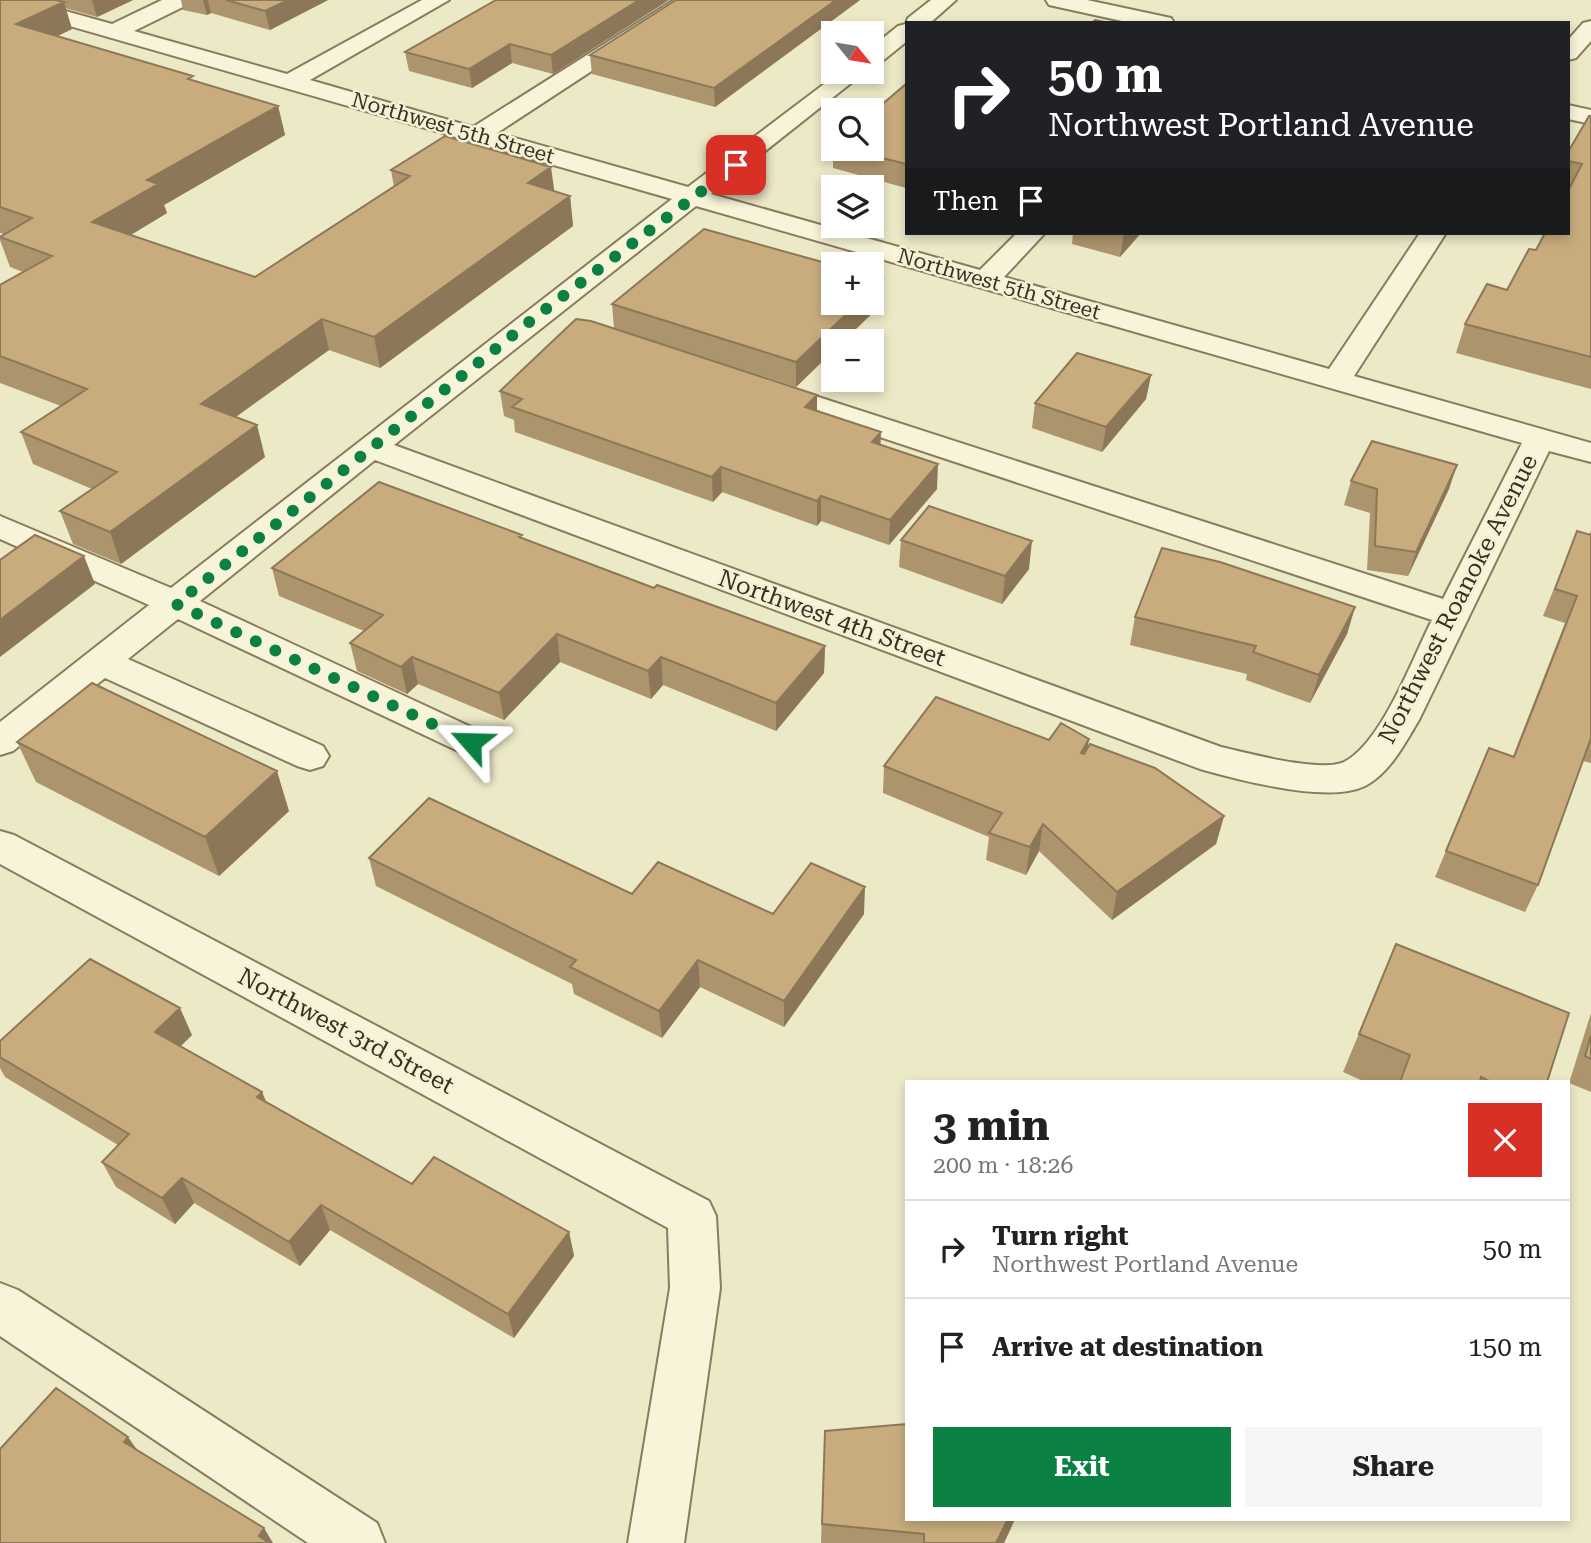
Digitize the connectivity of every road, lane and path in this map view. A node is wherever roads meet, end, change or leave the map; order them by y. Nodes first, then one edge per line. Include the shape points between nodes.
1 (2, 0) edge
2 (179, 0) edge
3 (438, 0) edge
4 (689, 0) edge
5 (945, 0) edge
6 (1057, 0) edge
7 (1168, 0) edge
8 (919, 21) edge
9 (1156, 21) edge
10 (1591, 28) edge
11 (114, 32) junction
12 (905, 32) edge
13 (884, 48) edge
14 (1570, 51) edge
15 (290, 82) junction
16 (839, 84) edge
17 (1570, 112) edge
18 (1591, 117) edge
19 (477, 135) junction
20 (696, 196) junction
21 (1030, 235) edge
22 (1432, 235) edge
23 (986, 280) junction
24 (538, 315) junction
25 (578, 328) edge
26 (737, 380) edge
27 (1337, 380) junction
28 (1540, 438) junction
29 (372, 448) junction
30 (1591, 453) edge
31 (0, 526) edge
32 (176, 604) junction
33 (1451, 614) junction
34 (102, 662) junction
35 (0, 742) edge
36 (471, 742) dead end
37 (310, 756) dead end
38 (1295, 778) joint
39 (0, 846) edge
40 (0, 1307) edge
41 (356, 1543) edge
42 (656, 1543) edge

1 - 11 street, Northwest 5th Street
2 - 11 street
3 - 15 street
4 - 19 street
5 - 8 street
6 - 9 street
7 - 9 street
10 - 14 street
11 - 15 street, Northwest 5th Street
12 - 13 street
15 - 19 street, Northwest 5th Street
16 - 20 street
17 - 18 street
19 - 20 street, Northwest 5th Street
20 - 23 street, Northwest 5th Street
20 - 24 street
21 - 23 street
22 - 27 street
23 - 27 street, Northwest 5th Street
24 - 25 street
24 - 29 street
26 - 33 street
27 - 28 street, Northwest 5th Street
28 - 30 street, Northwest 5th Street
28 - 33 street, Northwest Roanoke Avenue
29 - 32 street
29 - 38 street, Northwest 4th Street via 1214,759
31 - 32 street
32 - 34 street
32 - 36 street
33 - 38 street, Northwest Roanoke Avenue via 1380,752 1352,776
34 - 35 street
34 - 37 street
39 - 42 street, Northwest 3rd Street via 692,1216 695,1288
40 - 41 street

